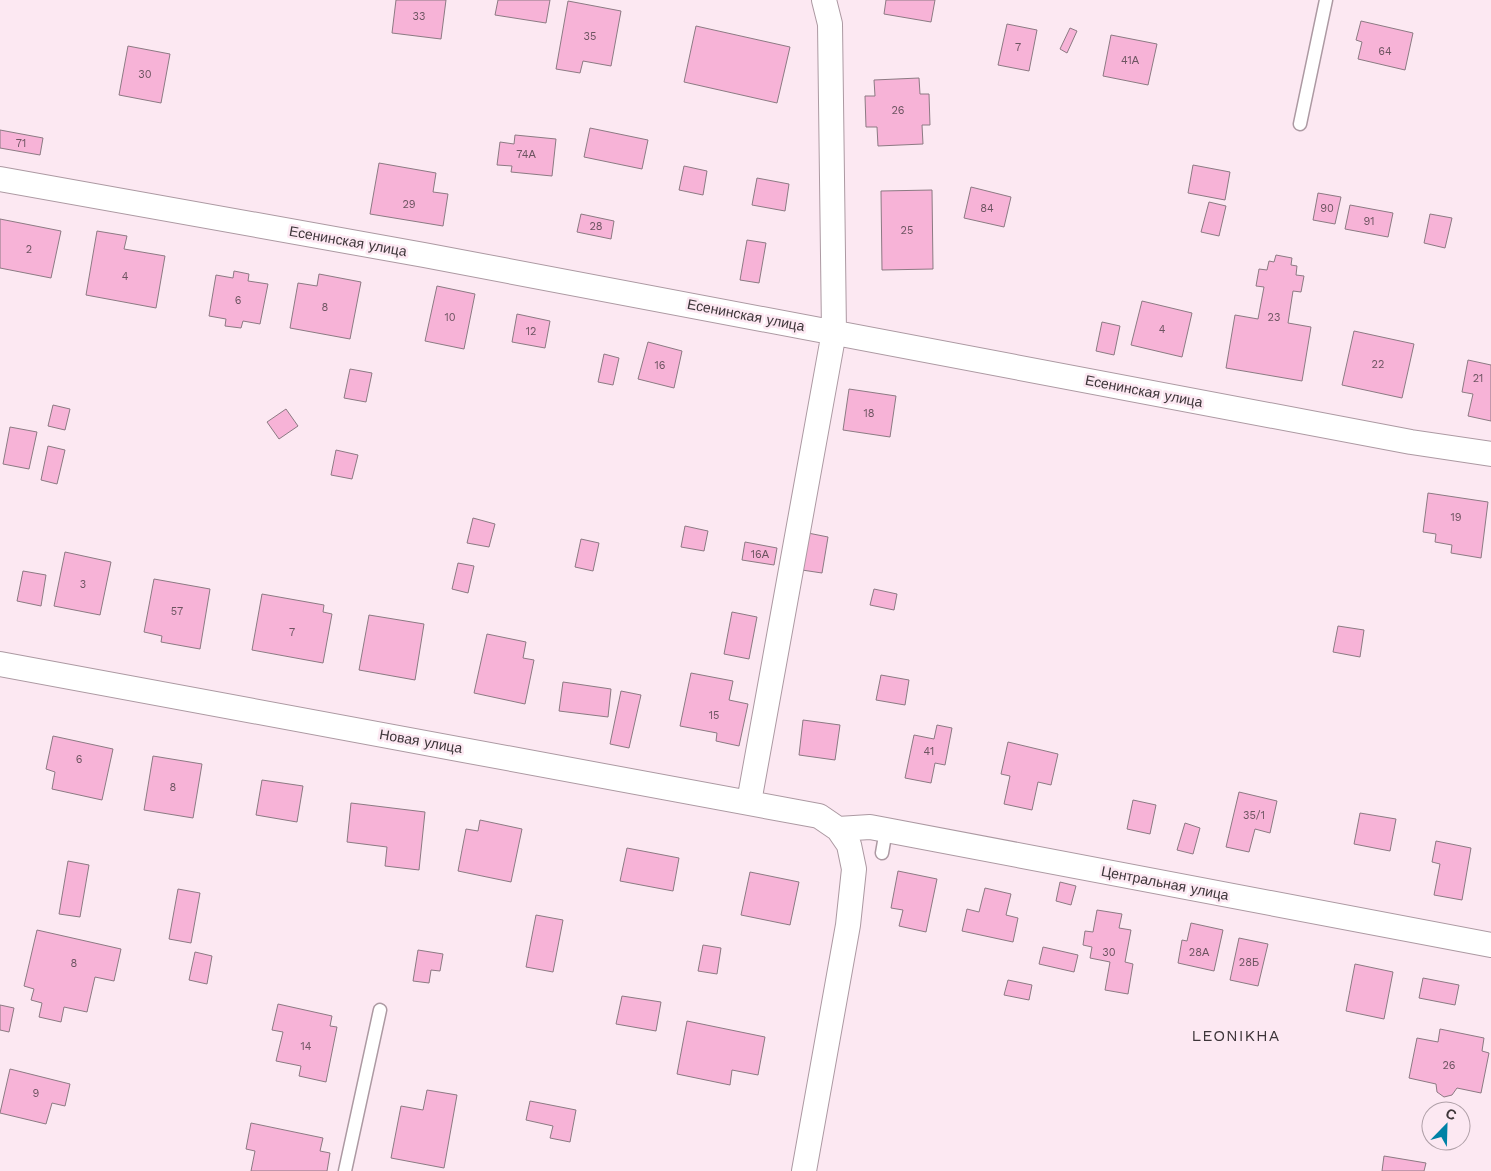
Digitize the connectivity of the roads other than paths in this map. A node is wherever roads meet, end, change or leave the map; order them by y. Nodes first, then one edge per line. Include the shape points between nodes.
1 (824, 0) edge
2 (1326, 0) edge
3 (1300, 124) dead end
4 (0, 179) edge
5 (834, 332) junction
6 (1491, 454) edge
7 (0, 664) edge
8 (749, 802) junction
9 (838, 829) junction
10 (886, 830) junction
11 (882, 853) dead end
12 (1491, 945) edge
13 (380, 1010) dead end
14 (345, 1171) edge
15 (804, 1171) edge

1 - 5 street via 830,24
2 - 3 lane
4 - 5 street, Есенинская улица
5 - 6 street, Есенинская улица via 1411,442
5 - 8 street
7 - 8 street, Новая улица
8 - 9 street, Новая улица via 819,816
9 - 10 street, Центральная улица via 870,827
9 - 15 street via 849,845 854,869 848,925
10 - 11 lane
10 - 12 street, Центральная улица
13 - 14 lane

